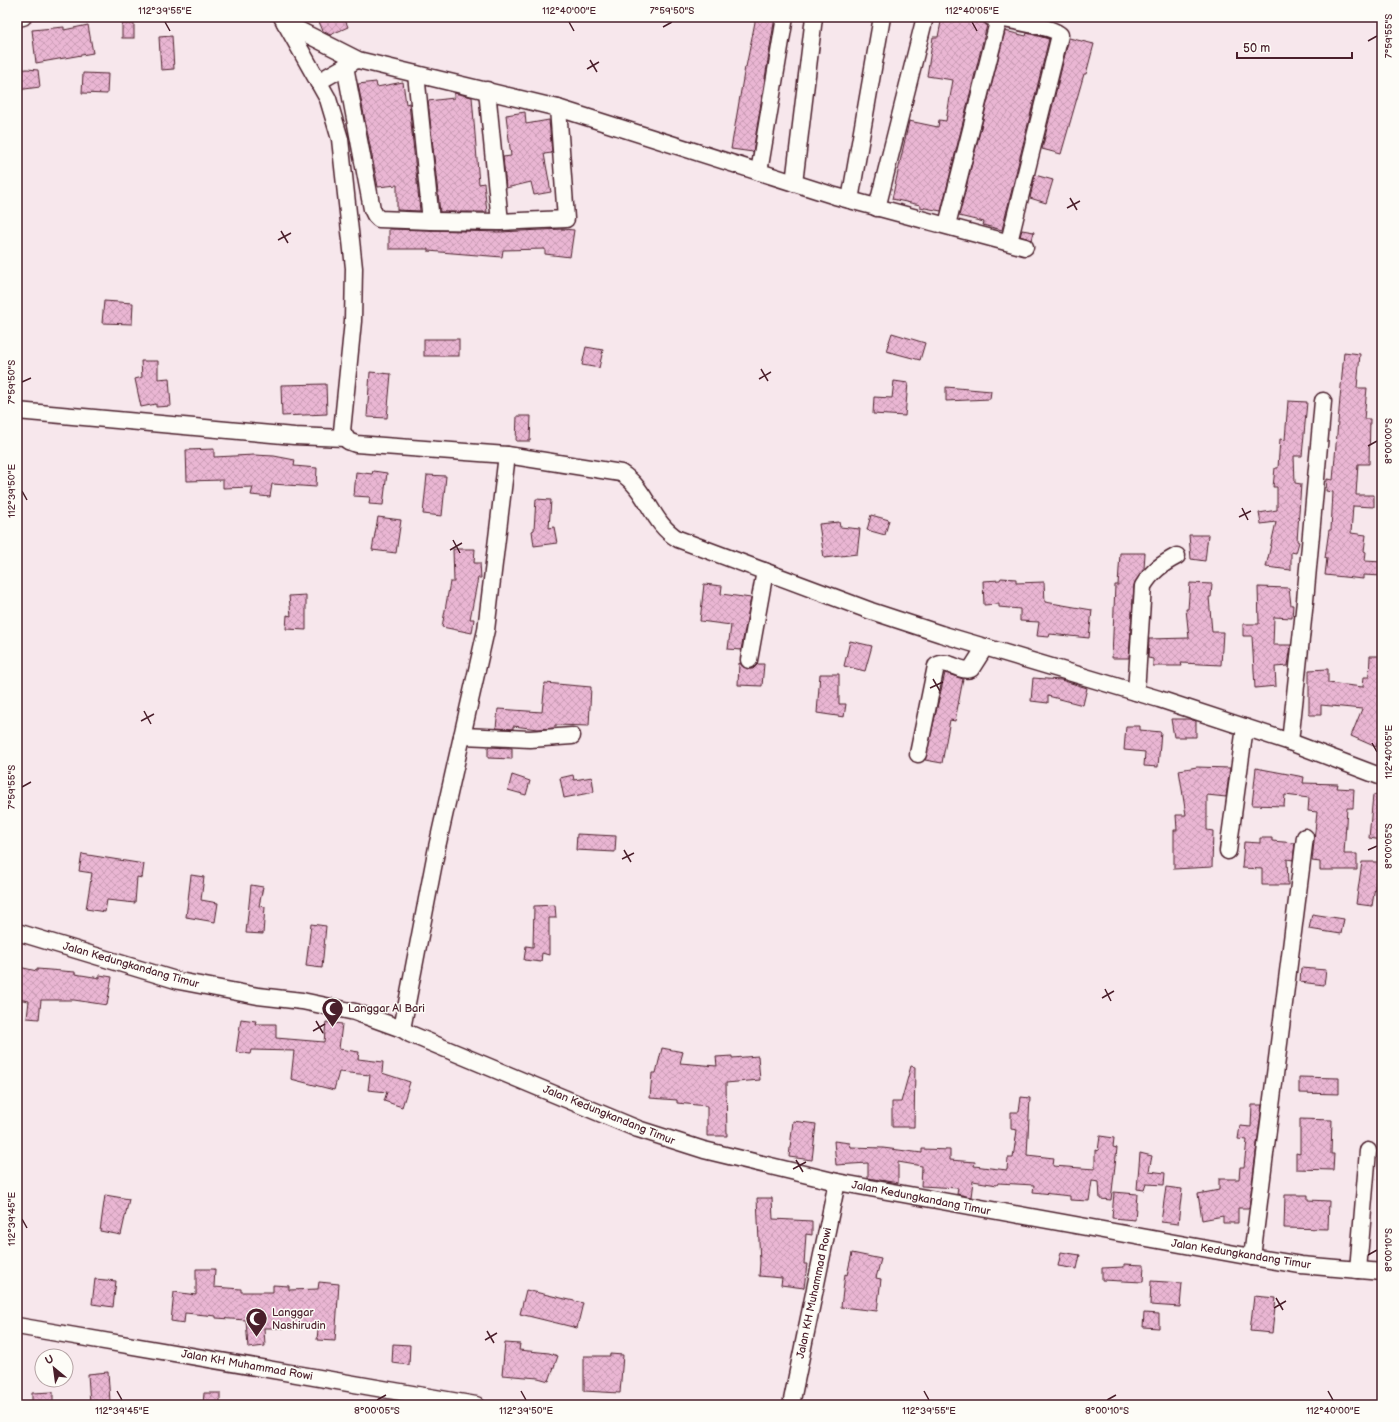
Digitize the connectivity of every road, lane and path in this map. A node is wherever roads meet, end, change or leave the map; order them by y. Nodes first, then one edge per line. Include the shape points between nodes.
1 (23, 17) edge
2 (785, 17) edge
3 (814, 17) edge
4 (882, 17) edge
5 (925, 17) edge
6 (17, 18) edge
7 (995, 18) edge
8 (284, 20) edge
9 (352, 63) junction
10 (416, 74) junction
11 (318, 82) junction
12 (487, 90) junction
13 (558, 108) junction
14 (759, 172) junction
15 (794, 183) junction
16 (850, 200) junction
17 (877, 208) junction
18 (431, 221) junction
19 (500, 222) junction
20 (948, 225) junction
21 (1009, 242) junction
22 (1025, 247) dead end
23 (1323, 401) dead end
24 (17, 411) edge
25 (345, 438) junction
26 (507, 455) junction
27 (1177, 556) dead end
28 (765, 571) junction
29 (985, 647) junction
30 (749, 660) dead end
31 (1136, 692) junction
32 (1244, 727) junction
33 (462, 736) junction
34 (572, 736) dead end
35 (1290, 742) junction
36 (918, 754) dead end
37 (1381, 774) edge
38 (1304, 837) dead end
39 (1228, 851) dead end
40 (17, 932) edge
41 (402, 1029) junction
42 (1368, 1151) dead end
43 (837, 1182) junction
44 (1252, 1257) junction
45 (1358, 1270) junction
46 (1382, 1272) edge
47 (17, 1326) edge
48 (476, 1405) edge
49 (791, 1405) edge

1 - 6 street
2 - 14 street
3 - 15 street
4 - 16 street
5 - 17 street
7 - 20 street
7 - 21 street via 1038,26 1060,35
8 - 9 street
8 - 11 street
9 - 10 street
9 - 11 street
9 - 18 street via 373,213 379,219
10 - 12 street
10 - 18 street
11 - 25 street via 333,113 340,139 354,268 353,321 342,431
12 - 13 street
12 - 19 street
13 - 14 street
13 - 19 street via 567,218
14 - 15 street
15 - 16 street
16 - 17 street
17 - 20 street
18 - 19 street
20 - 21 street
21 - 22 street
23 - 35 street
24 - 25 street via 294,436
25 - 26 street via 356,444
26 - 28 street via 621,473 633,481 667,532 678,539
26 - 33 street via 486,630
27 - 31 street via 1161,565 1143,586
28 - 29 street via 871,611
28 - 30 street
29 - 31 street
29 - 36 street via 971,669 946,663 936,666
31 - 32 street
32 - 35 street
32 - 39 street
33 - 34 street via 530,739
33 - 41 street via 437,847
35 - 37 street
38 - 44 street
40 - 41 street, Jalan Kedungkandang Timur via 179,981 258,996 302,1000 355,1012
41 - 43 street, Jalan Kedungkandang Timur via 660,1137
42 - 45 street
43 - 44 street, Jalan Kedungkandang Timur
43 - 49 street, Jalan KH Muhammad Rowi
44 - 45 street, Jalan Kedungkandang Timur
45 - 46 street, Jalan Kedungkandang Timur
47 - 48 street, Jalan KH Muhammad Rowi

